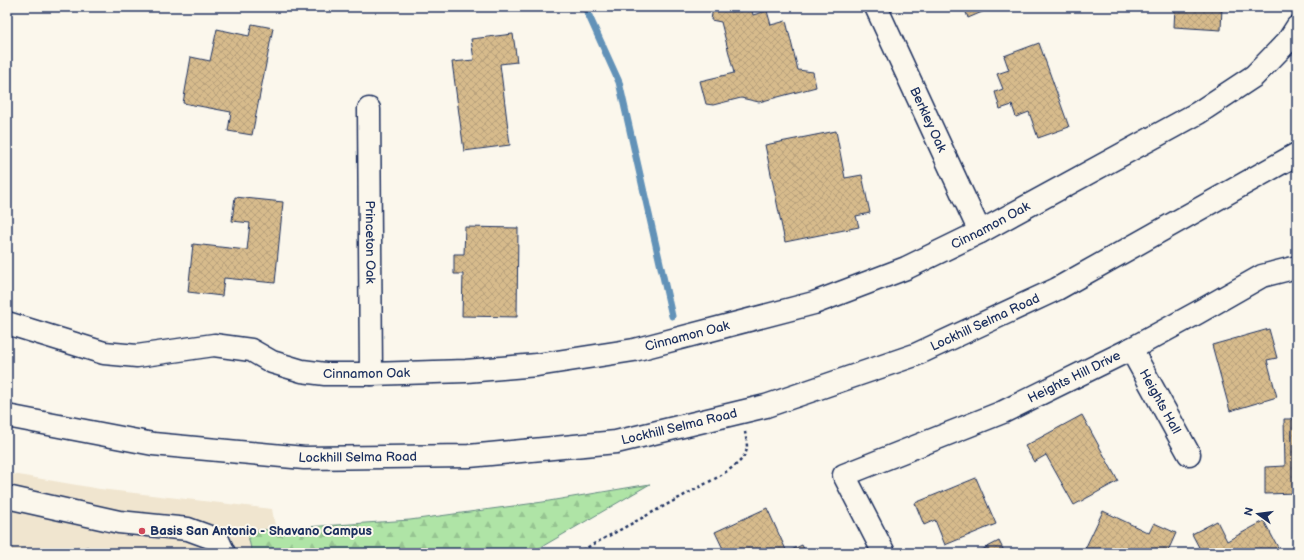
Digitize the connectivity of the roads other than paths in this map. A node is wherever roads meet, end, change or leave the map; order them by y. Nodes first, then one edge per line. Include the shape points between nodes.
1 (876, 7) edge
2 (1297, 27) edge
3 (369, 109) dead end
4 (1297, 154) edge
5 (980, 232) junction
6 (1297, 266) edge
7 (7, 323) edge
8 (1131, 349) junction
9 (371, 374) junction
10 (7, 416) edge
11 (1189, 454) dead end
12 (7, 497) edge
13 (224, 553) edge
14 (884, 553) edge

1 - 5 street, Berkley Oak
2 - 5 street, Cinnamon Oak via 1288,41 1254,76 1198,113
3 - 9 street, Princeton Oak
4 - 10 street, Lockhill Selma Road via 1057,289 915,355 766,406 616,442 469,456 304,458 153,444
5 - 9 street, Cinnamon Oak via 906,268 814,303 634,350 537,365 466,371
6 - 8 street, Heights Hill Drive via 1262,276
7 - 9 street, Cinnamon Oak via 104,353 137,356 214,345 251,350 272,362 302,371
8 - 11 street, Heights Hall
8 - 14 street, Heights Hill Drive via 1004,412 844,475
12 - 13 street via 119,522 188,529 218,540

